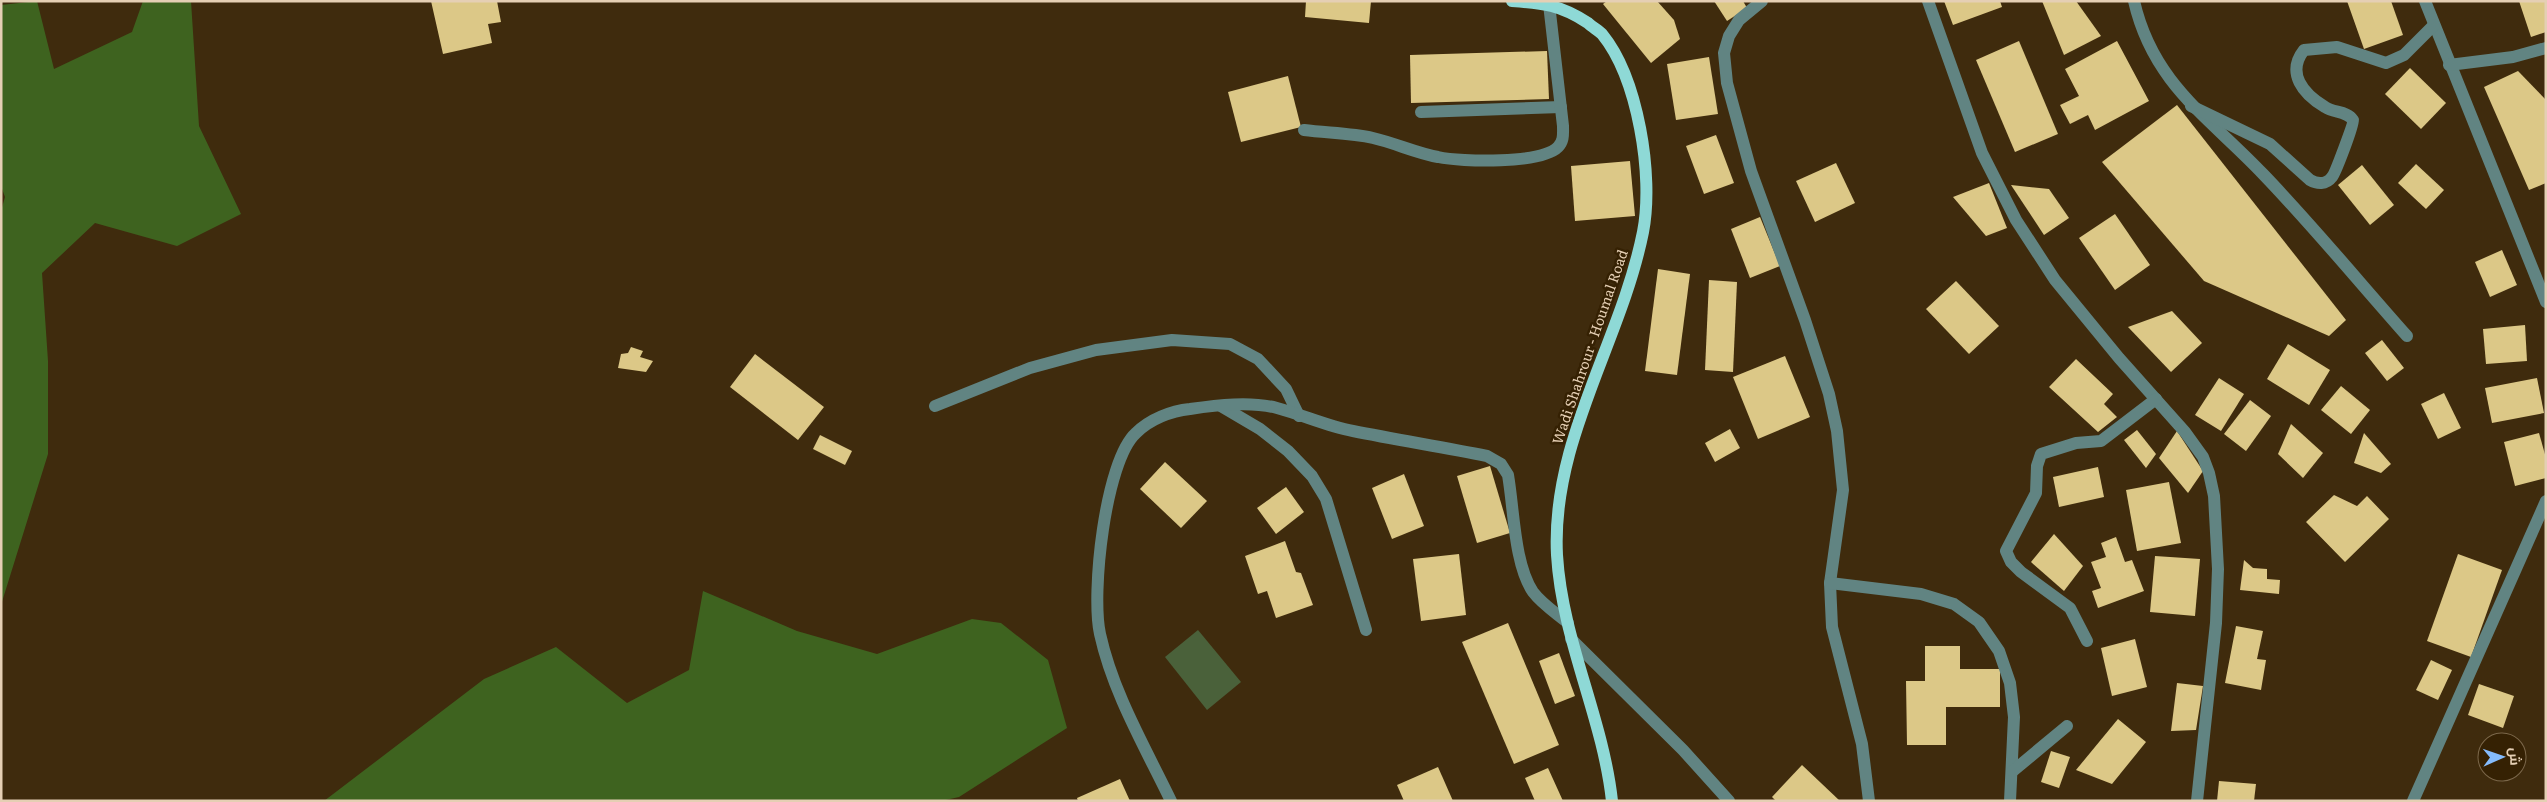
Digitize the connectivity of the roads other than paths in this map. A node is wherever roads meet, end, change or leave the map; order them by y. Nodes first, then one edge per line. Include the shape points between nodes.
1 (1512, 1) edge
2 (1762, 1) edge
3 (1928, 1) edge
4 (2425, 1) edge
5 (2133, 2) edge
6 (1549, 4) junction
7 (2434, 25) junction
8 (2546, 48) edge
9 (2449, 65) junction
10 (2191, 106) junction
11 (1561, 107) junction
12 (1421, 112) dead end
13 (1304, 130) dead end
14 (2546, 302) edge
15 (2407, 336) dead end
16 (2156, 399) junction
17 (935, 406) dead end
18 (1221, 406) junction
19 (1299, 416) junction
20 (2546, 501) edge
21 (1830, 583) junction
22 (1568, 623) junction
23 (1366, 630) dead end
24 (1571, 639) junction
25 (2087, 641) dead end
26 (2066, 726) dead end
27 (2013, 772) junction
28 (1171, 801) edge
29 (1612, 801) edge
30 (1729, 801) edge
31 (1869, 801) edge
32 (2010, 801) edge
33 (2197, 801) edge
34 (2413, 801) edge

1 - 6 main road, Wadi Shahrour - Houmal Road
2 - 21 street via 1739,20 1729,36 1724,53 1727,83 1751,171 1805,320 1837,430 1843,490
3 - 16 street via 1982,153 2016,220 2055,280
4 - 7 street
5 - 10 street via 2146,40 2168,79
6 - 11 street
6 - 22 main road, Wadi Shahrour - Houmal Road via 1572,12 1601,33 1626,75 1642,134 1646,180 1644,230 1630,282 1572,440 1560,495 1557,555
7 - 9 street
7 - 10 street via 2404,55 2386,63 2336,47 2304,50 2296,60 2295,72 2312,98 2353,120 2352,130 2332,177 2323,183 2316,184 2310,180 2270,144
8 - 9 street via 2513,57
9 - 14 street
10 - 15 street via 2263,174
11 - 12 street
11 - 13 street via 1563,140 1557,148 1544,155 1523,158 1468,160 1438,157 1371,138
16 - 25 street via 2101,441 2076,443 2041,454 2036,493 2008,545 2008,556 2021,572 2070,608
16 - 33 street via 2203,457 2214,504 2218,569 2216,623
17 - 19 street via 1039,366 1096,350 1172,340 1230,344 1258,359 1286,389
18 - 19 street via 1276,408
18 - 23 street via 1288,451 1312,476 1326,499
18 - 28 street via 1188,409 1156,418 1134,434 1124,452 1110,494 1102,542 1097,596 1100,633 1126,709
19 - 22 street via 1351,430 1487,456 1501,464 1508,475 1522,566 1529,583 1547,606
20 - 34 street
21 - 27 street via 1921,594 1954,604 1979,622 1999,652 2010,682 2014,717
21 - 31 street via 1832,627 1862,744
22 - 24 main road, Wadi Shahrour - Houmal Road
24 - 29 main road, Wadi Shahrour - Houmal Road
24 - 30 street via 1683,750
26 - 27 street
27 - 32 street

